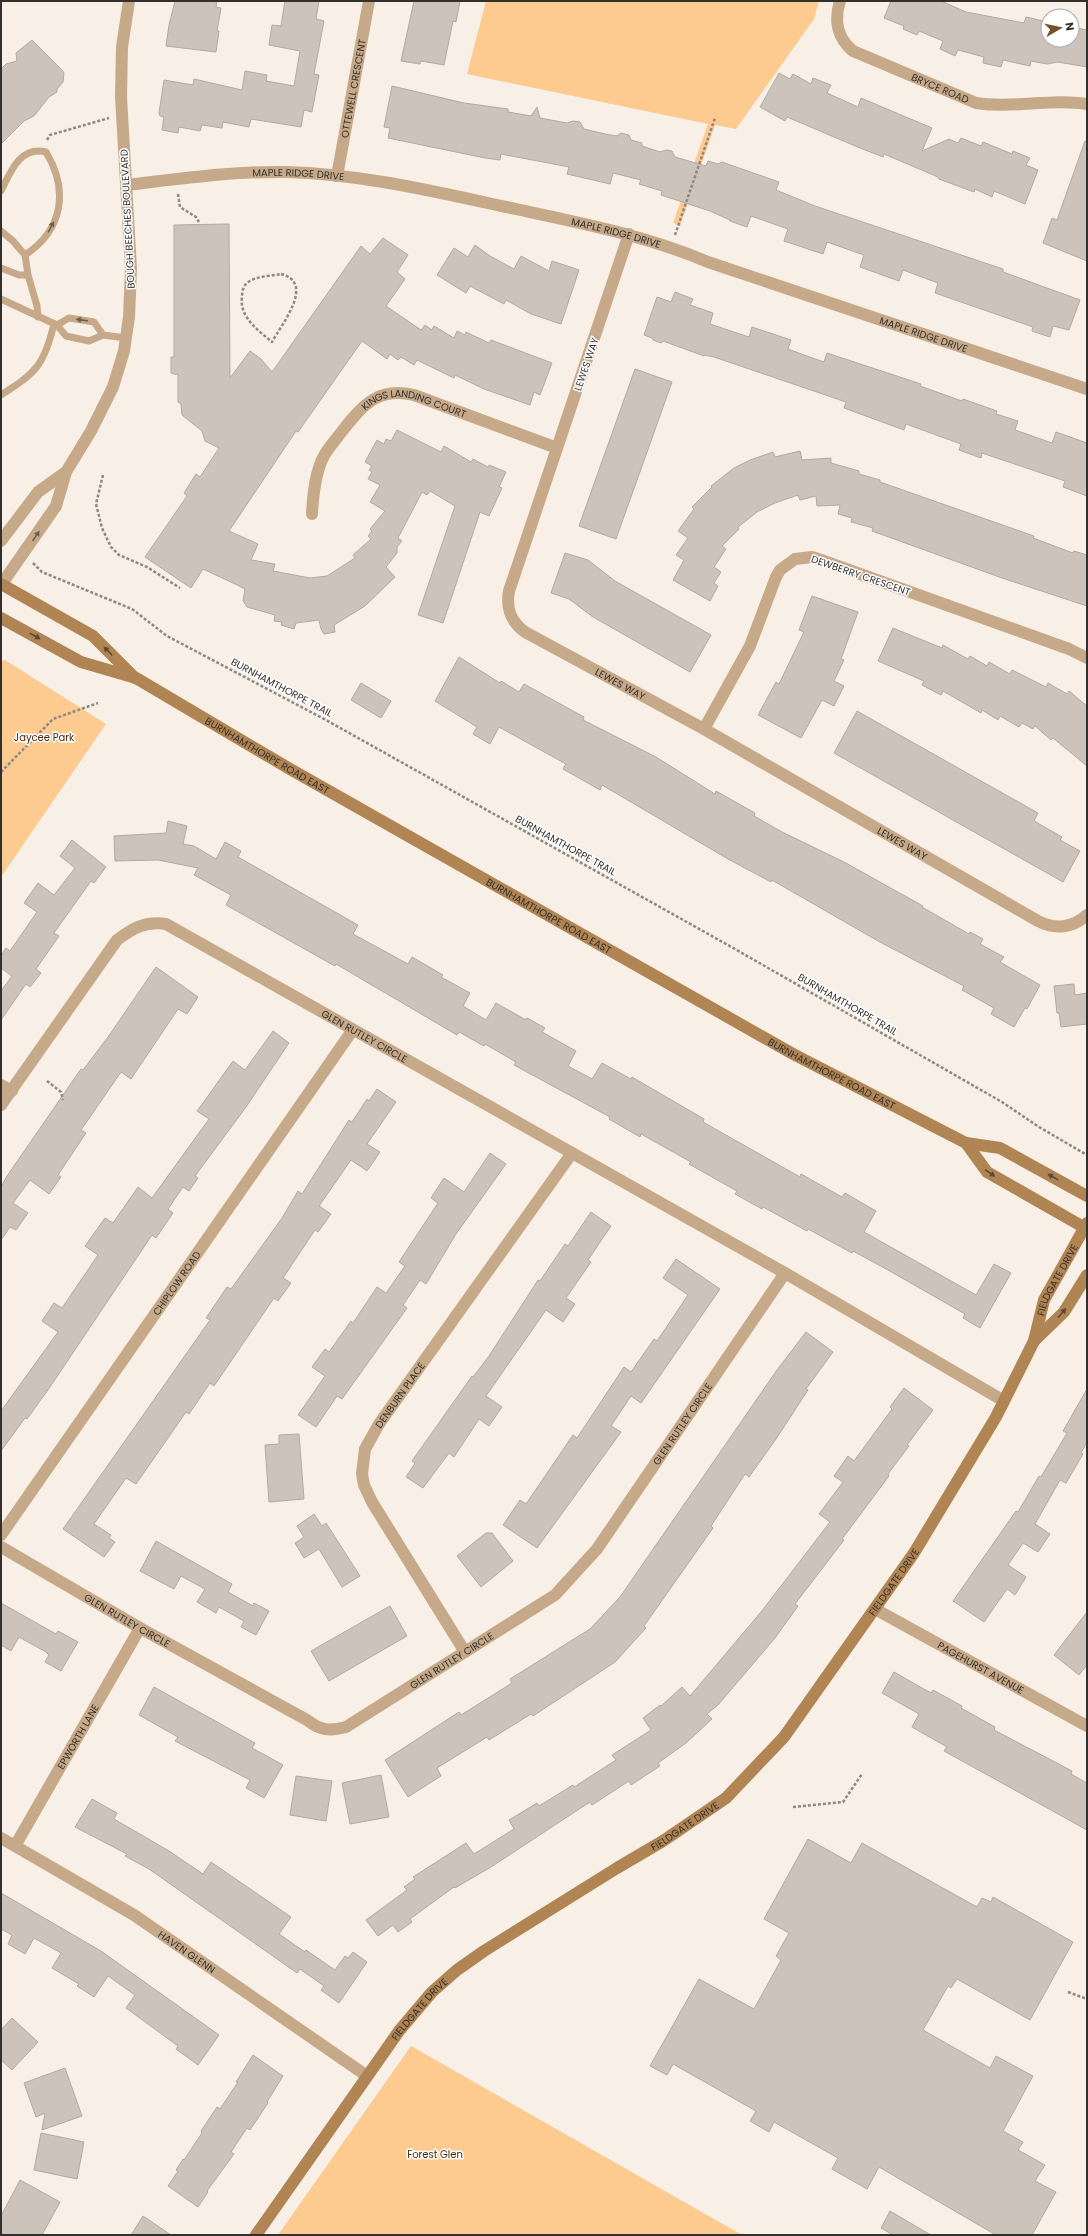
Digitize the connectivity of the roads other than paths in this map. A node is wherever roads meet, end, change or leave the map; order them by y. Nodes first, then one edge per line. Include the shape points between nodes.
1 (129, 1) edge
2 (369, 1) edge
3 (840, 1) edge
4 (1087, 104) edge
5 (337, 176) junction
6 (126, 185) junction
7 (1, 191) edge
8 (1, 231) edge
9 (629, 234) junction
10 (25, 255) junction
11 (1, 268) edge
12 (28, 276) junction
13 (1, 299) edge
14 (38, 317) junction
15 (56, 325) junction
16 (103, 335) junction
17 (126, 338) junction
18 (1087, 390) edge
19 (1, 395) edge
20 (557, 448) junction
21 (66, 472) junction
22 (312, 514) dead end
23 (1, 541) edge
24 (1, 585) edge
25 (1, 618) edge
26 (1087, 658) edge
27 (136, 678) junction
28 (704, 729) junction
29 (1087, 915) edge
30 (352, 1031) junction
31 (1, 1085) edge
32 (12, 1091) junction
33 (1, 1105) edge
34 (966, 1143) junction
35 (572, 1153) junction
36 (1087, 1196) edge
37 (1086, 1226) edge
38 (785, 1273) junction
39 (1087, 1275) edge
40 (1034, 1341) junction
41 (1004, 1401) junction
42 (1, 1535) edge
43 (1, 1547) edge
44 (874, 1609) junction
45 (140, 1628) junction
46 (465, 1652) junction
47 (1087, 1726) edge
48 (1, 1838) edge
49 (15, 1846) junction
50 (367, 2076) junction
51 (256, 2235) edge

1 - 6 street, BOUGH BEECHES BOULEVARD via 122,47 121,115
2 - 5 street, OTTEWELL CRESCENT
3 - 4 street, BRYCE ROAD via 838,29 857,54 976,104
5 - 6 street, MAPLE RIDGE DRIVE via 285,172 205,175
5 - 9 street, MAPLE RIDGE DRIVE via 397,184
6 - 17 street, BOUGH BEECHES BOULEVARD via 131,292
10 -> 7 lane via 42,242 52,227 59,208 60,187 46,152 28,154 18,159
8 - 10 lane via 14,241
9 - 18 street, MAPLE RIDGE DRIVE via 672,246 723,268
9 - 20 street, LEWES WAY
10 - 12 lane
11 - 12 lane
12 - 14 lane
13 - 14 lane
14 - 15 lane
15 - 16 lane via 66,336 89,341
16 -> 15 lane via 94,322 69,318
15 - 19 lane via 48,349 34,372
16 - 17 lane
17 - 21 street, BOUGH BEECHES BOULEVARD via 113,387 91,431
20 - 22 street, KINGS LANDING COURT via 414,395 382,395 358,410 324,454 316,482
20 - 28 street, LEWES WAY via 509,591 510,614 518,627 525,632
21 - 23 street, BOUGH BEECHES BOULEVARD via 38,492
24 -> 21 street, BOUGH BEECHES BOULEVARD via 56,506
27 -> 24 main road, BURNHAMTHORPE ROAD EAST via 93,636
25 -> 27 main road, BURNHAMTHORPE ROAD EAST via 81,662
26 - 28 street, DEWBERRY CRESCENT via 1070,649 821,560 803,557 787,563 776,577 750,646
27 - 34 main road, BURNHAMTHORPE ROAD EAST via 297,773 793,1054
28 - 29 street, LEWES WAY via 1042,923 1066,926 1080,921
30 - 32 street, GLEN RUTLEY CIRCLE via 166,924 144,924 131,929 118,940
30 - 35 street, GLEN RUTLEY CIRCLE
30 - 42 street, CHIPLOW ROAD
31 - 32 street
32 - 33 street, GLEN RUTLEY CIRCLE
36 -> 34 main road, BURNHAMTHORPE ROAD EAST via 1000,1148
34 -> 37 main road, BURNHAMTHORPE ROAD EAST via 986,1172
35 - 38 street, GLEN RUTLEY CIRCLE
35 - 46 street, DENBURN PLACE via 379,1424 365,1449 362,1474 372,1502
37 - 40 main road, FIELDGATE DRIVE via 1044,1300
38 - 41 street, GLEN RUTLEY CIRCLE
38 - 46 street, GLEN RUTLEY CIRCLE via 597,1549 555,1594
40 -> 39 main road, FIELDGATE DRIVE via 1064,1312
40 - 41 main road, FIELDGATE DRIVE
41 - 44 main road, FIELDGATE DRIVE via 914,1553
43 - 45 street, GLEN RUTLEY CIRCLE
44 - 47 street, PAGEHURST AVENUE
44 - 50 main road, FIELDGATE DRIVE via 784,1737 726,1798 663,1841 457,1970 432,1992 399,2031
45 - 46 street, GLEN RUTLEY CIRCLE via 307,1720 317,1728 334,1730 346,1727
45 - 49 street, EPWORTH LANE
48 - 49 street, HAVEN GLENN
49 - 50 street, HAVEN GLENN via 134,1915
50 - 51 main road, FIELDGATE DRIVE

